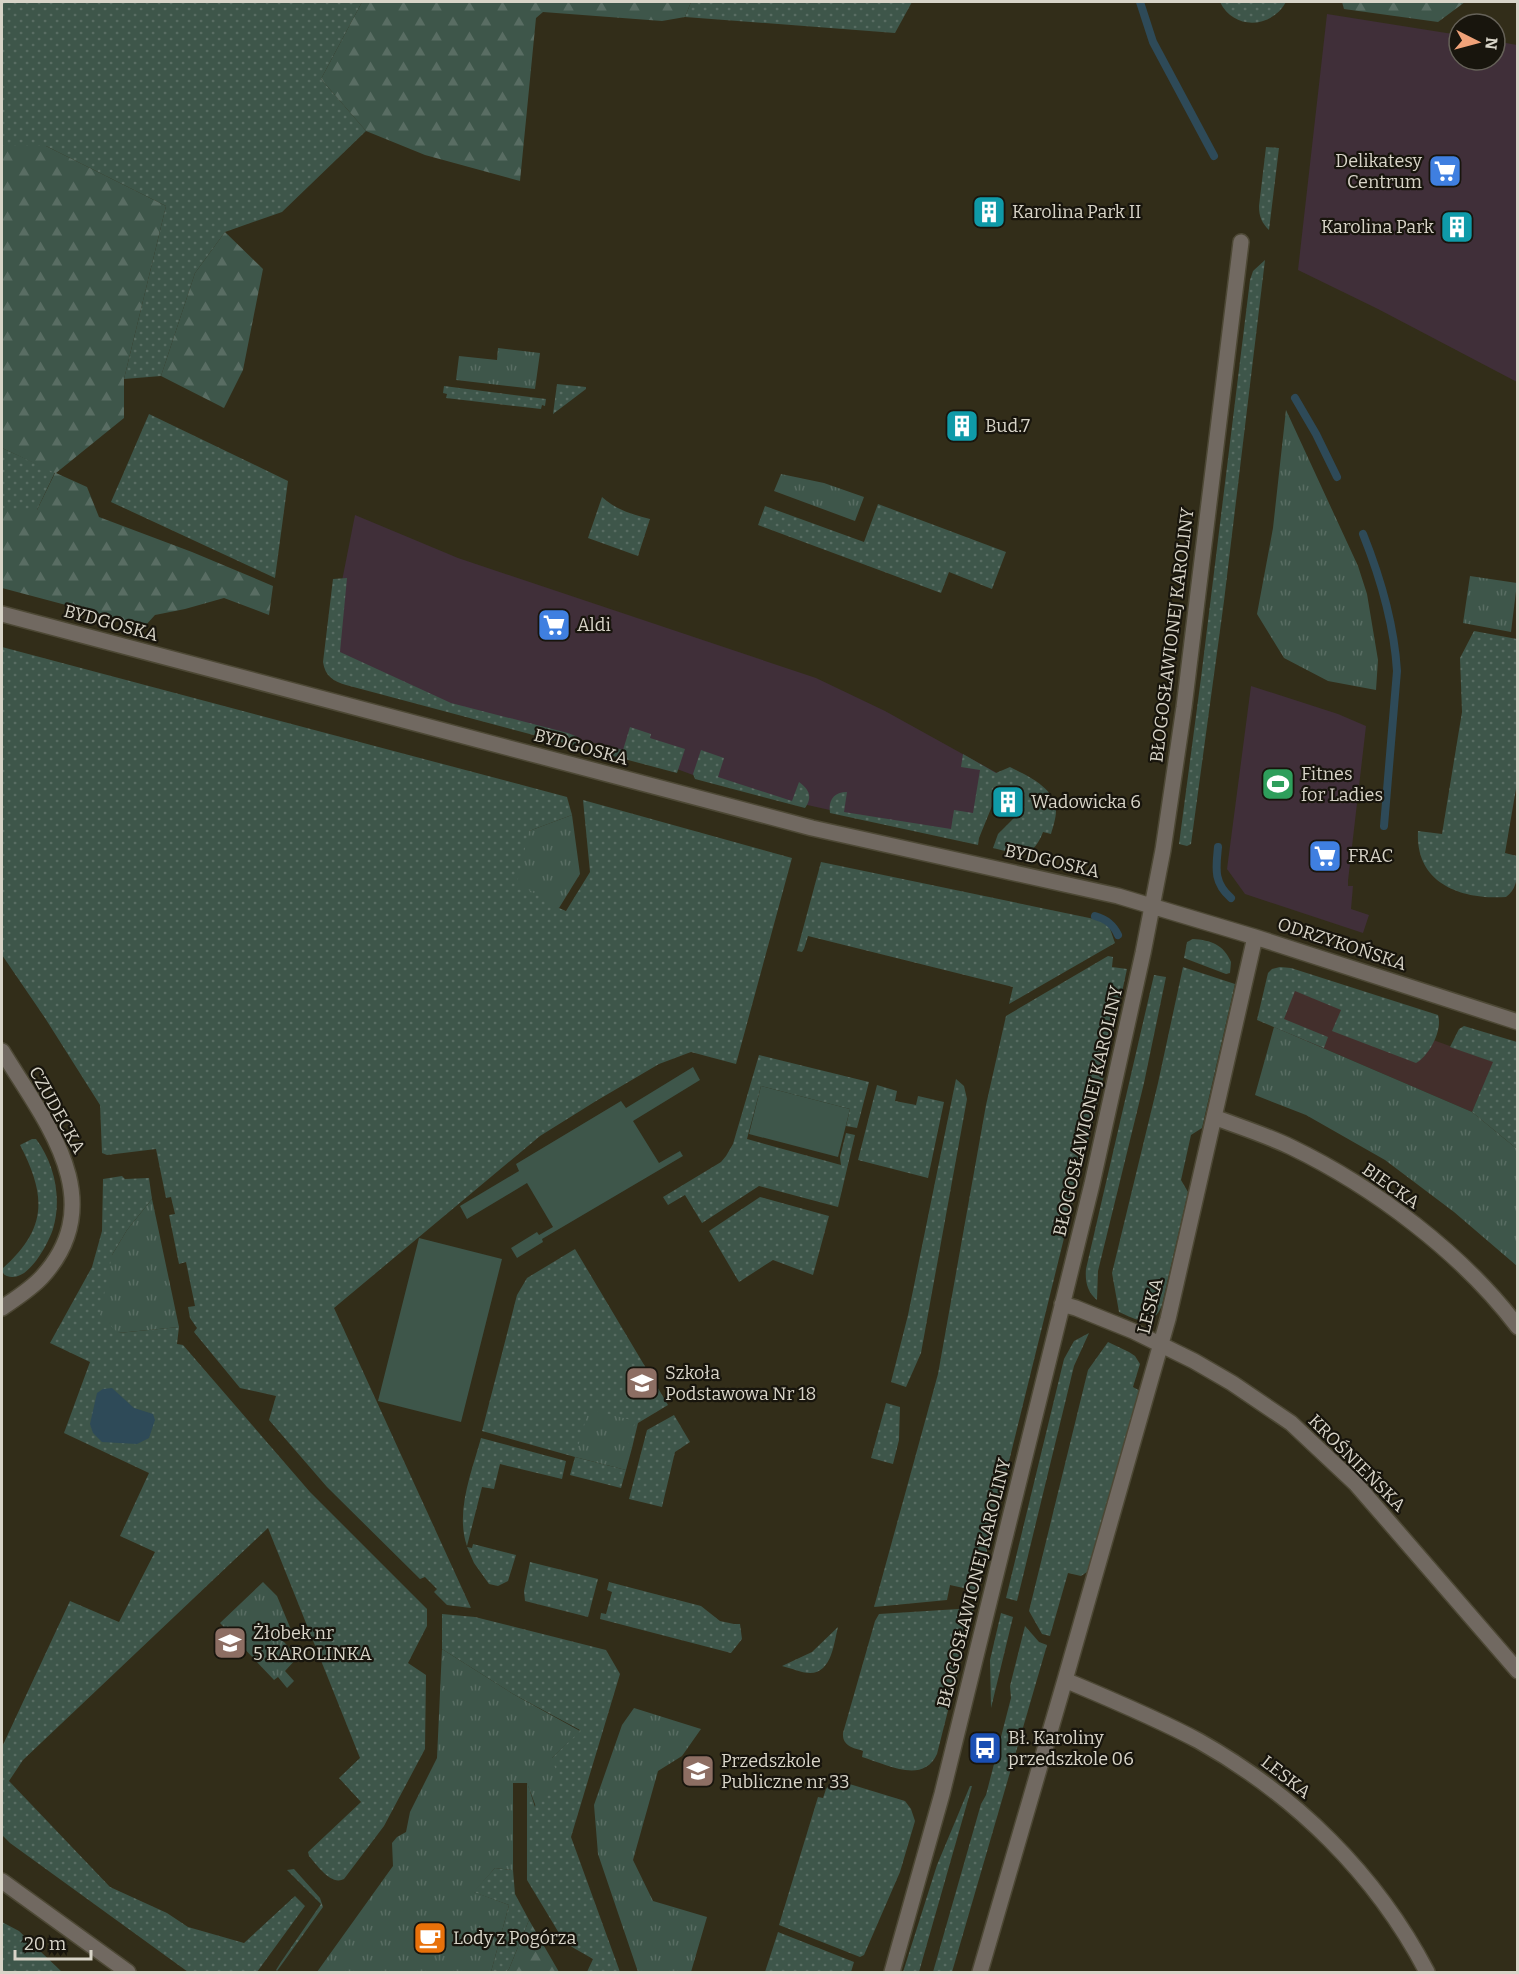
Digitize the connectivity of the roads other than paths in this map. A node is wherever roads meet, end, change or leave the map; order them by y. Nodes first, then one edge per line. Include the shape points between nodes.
1 (1241, 242) dead end
2 (2, 614) edge
3 (1153, 906) junction
4 (1255, 937) junction
5 (1518, 1022) edge
6 (2, 1051) edge
7 (1214, 1117) junction
8 (1062, 1304) junction
9 (2, 1308) edge
10 (1518, 1327) edge
11 (1161, 1344) junction
12 (1518, 1671) edge
13 (1065, 1680) junction
14 (2, 1881) edge
15 (128, 1972) edge
16 (892, 1972) edge
17 (980, 1972) edge
18 (1427, 1972) edge

1 - 3 street, BŁOGOSŁAWIONEJ KAROLINY via 1184,707
2 - 3 street, BYDGOSKA via 812,828 1049,879
3 - 4 street, ODRZYKOŃSKA
3 - 8 street, BŁOGOSŁAWIONEJ KAROLINY
4 - 5 street, ODRZYKOŃSKA
4 - 7 street, LESKA
6 - 9 street, CZUDECKA via 57,1143 72,1190 66,1236 56,1258 41,1278
7 - 10 street, BIECKA via 1290,1147 1394,1209 1462,1264
7 - 11 street, LESKA
8 - 11 street, KROŚNIEŃSKA
8 - 16 street, BŁOGOSŁAWIONEJ KAROLINY via 942,1794
11 - 12 street, KROŚNIEŃSKA via 1232,1383 1291,1423 1345,1473
11 - 13 street, LESKA
13 - 17 street, LESKA
13 - 18 street, LESKA via 1197,1741 1251,1773 1304,1815 1346,1856 1391,1911
14 - 15 street

